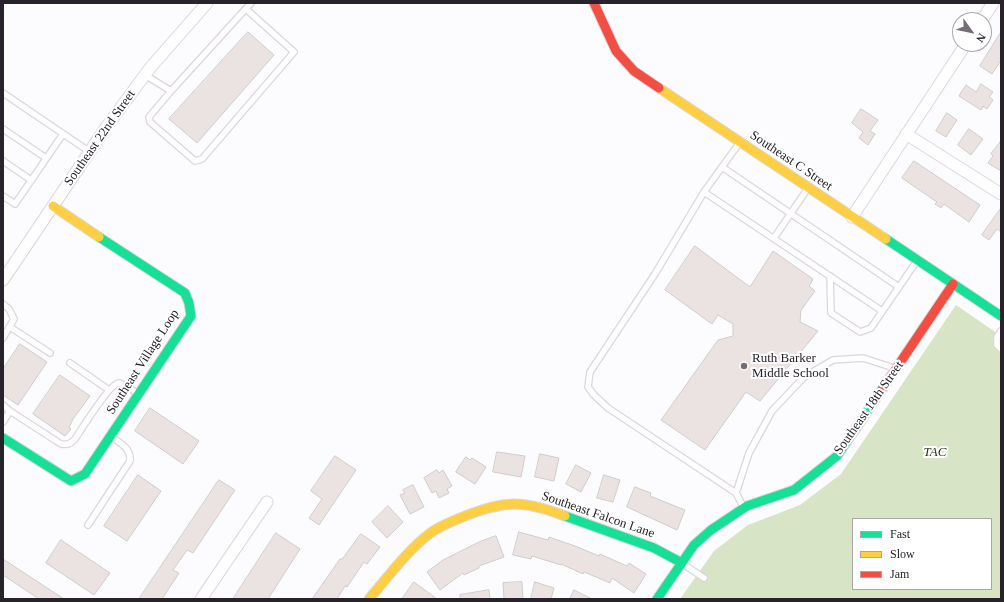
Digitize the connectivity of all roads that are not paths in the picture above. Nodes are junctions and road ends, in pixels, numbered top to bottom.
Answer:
1 (207, 3) edge
2 (251, 3) edge
3 (594, 3) edge
4 (993, 3) edge
5 (246, 9) junction
6 (987, 12) edge
7 (961, 52) edge
8 (145, 75) junction
9 (171, 92) junction
10 (3, 93) edge
11 (3, 129) edge
12 (63, 134) junction
13 (906, 134) junction
14 (740, 142) junction
15 (90, 152) junction
16 (46, 158) junction
17 (3, 161) edge
18 (722, 167) junction
19 (31, 180) junction
20 (808, 188) junction
21 (704, 192) junction
22 (1001, 194) edge
23 (3, 196) edge
24 (53, 206) junction
25 (790, 214) junction
26 (852, 217) junction
27 (774, 238) junction
28 (917, 260) junction
29 (830, 276) junction
30 (3, 280) edge
31 (953, 284) junction
32 (899, 287) junction
33 (3, 304) edge
34 (882, 311) junction
35 (1001, 316) edge
36 (10, 327) junction
37 (1001, 331) edge
38 (3, 338) edge
39 (1001, 349) edge
40 (50, 353) dead end
41 (70, 363) dead end
42 (896, 368) junction
43 (109, 390) junction
44 (138, 395) junction
45 (3, 405) edge
46 (10, 410) junction
47 (3, 422) edge
48 (110, 436) junction
49 (3, 438) edge
50 (736, 493) junction
51 (267, 502) dead end
52 (744, 508) junction
53 (88, 525) dead end
54 (682, 563) junction
55 (704, 578) dead end
56 (201, 599) edge
57 (370, 599) edge
58 (657, 599) edge

1 - 8 street, Southeast 22nd Street
2 - 5 lane
3 - 14 street, Southeast C Street
4 - 6 street
5 - 9 lane
5 - 9 lane
7 - 13 street
8 - 9 lane
8 - 15 street, Southeast 22nd Street
10 - 12 lane
11 - 16 lane
12 - 15 lane
12 - 16 lane
13 - 22 street
13 - 26 street
14 - 18 lane
14 - 20 street, Southeast C Street
15 - 24 street, Southeast 22nd Street
16 - 19 lane
17 - 19 lane
18 - 21 lane
18 - 25 lane
19 - 23 lane
20 - 25 lane
20 - 26 street, Southeast C Street
21 - 27 lane
21 - 50 lane
24 - 30 street, Southeast 22nd Street
24 - 44 street, Southeast Village Loop
25 - 27 lane
25 - 32 lane
26 - 28 street, Southeast C Street
27 - 29 lane
28 - 31 street, Southeast C Street
28 - 32 lane
29 - 34 lane
29 - 34 lane
31 - 35 street, Southeast C Street
31 - 42 street, Southeast 18th Street
32 - 34 lane
33 - 36 lane
36 - 38 lane
36 - 40 lane
37 - 39 lane
41 - 43 lane
42 - 50 lane
42 - 52 street, Southeast 18th Street
43 - 44 lane
43 - 46 lane
44 - 48 street, Southeast Village Loop
45 - 46 lane
46 - 47 lane
48 - 49 street, Southeast Village Loop
48 - 53 lane
50 - 52 lane
51 - 56 street
52 - 54 street, Southeast 18th Street
54 - 55 lane
54 - 57 street, Southeast Falcon Lane
54 - 58 street, Southeast 18th Street

